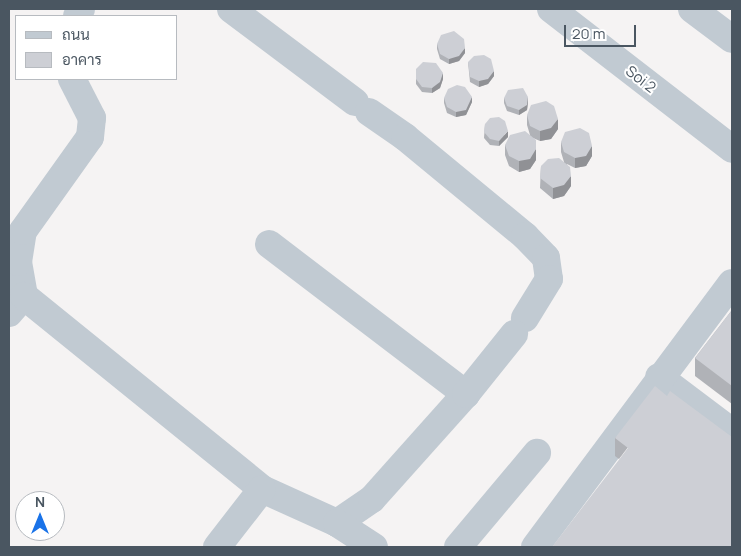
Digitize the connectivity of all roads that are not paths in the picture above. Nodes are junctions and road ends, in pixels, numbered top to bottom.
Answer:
1 (231, 9) edge
2 (692, 9) edge
3 (554, 10) edge
4 (732, 39) edge
5 (73, 80) edge
6 (732, 149) edge
7 (268, 244) dead end
8 (732, 283) edge
9 (16, 305) edge
10 (660, 377) junction
11 (466, 394) junction
12 (732, 432) edge
13 (537, 453) dead end
14 (262, 489) junction
15 (337, 523) junction
16 (217, 547) edge
17 (374, 547) edge
18 (458, 547) edge
19 (535, 547) edge

1 - 11 street
2 - 4 street
3 - 6 street, Soi 2
5 - 9 street
7 - 11 street
8 - 10 street
9 - 14 street
10 - 12 street
10 - 19 street
11 - 15 street
13 - 18 street
14 - 15 street
14 - 16 street
15 - 17 street

